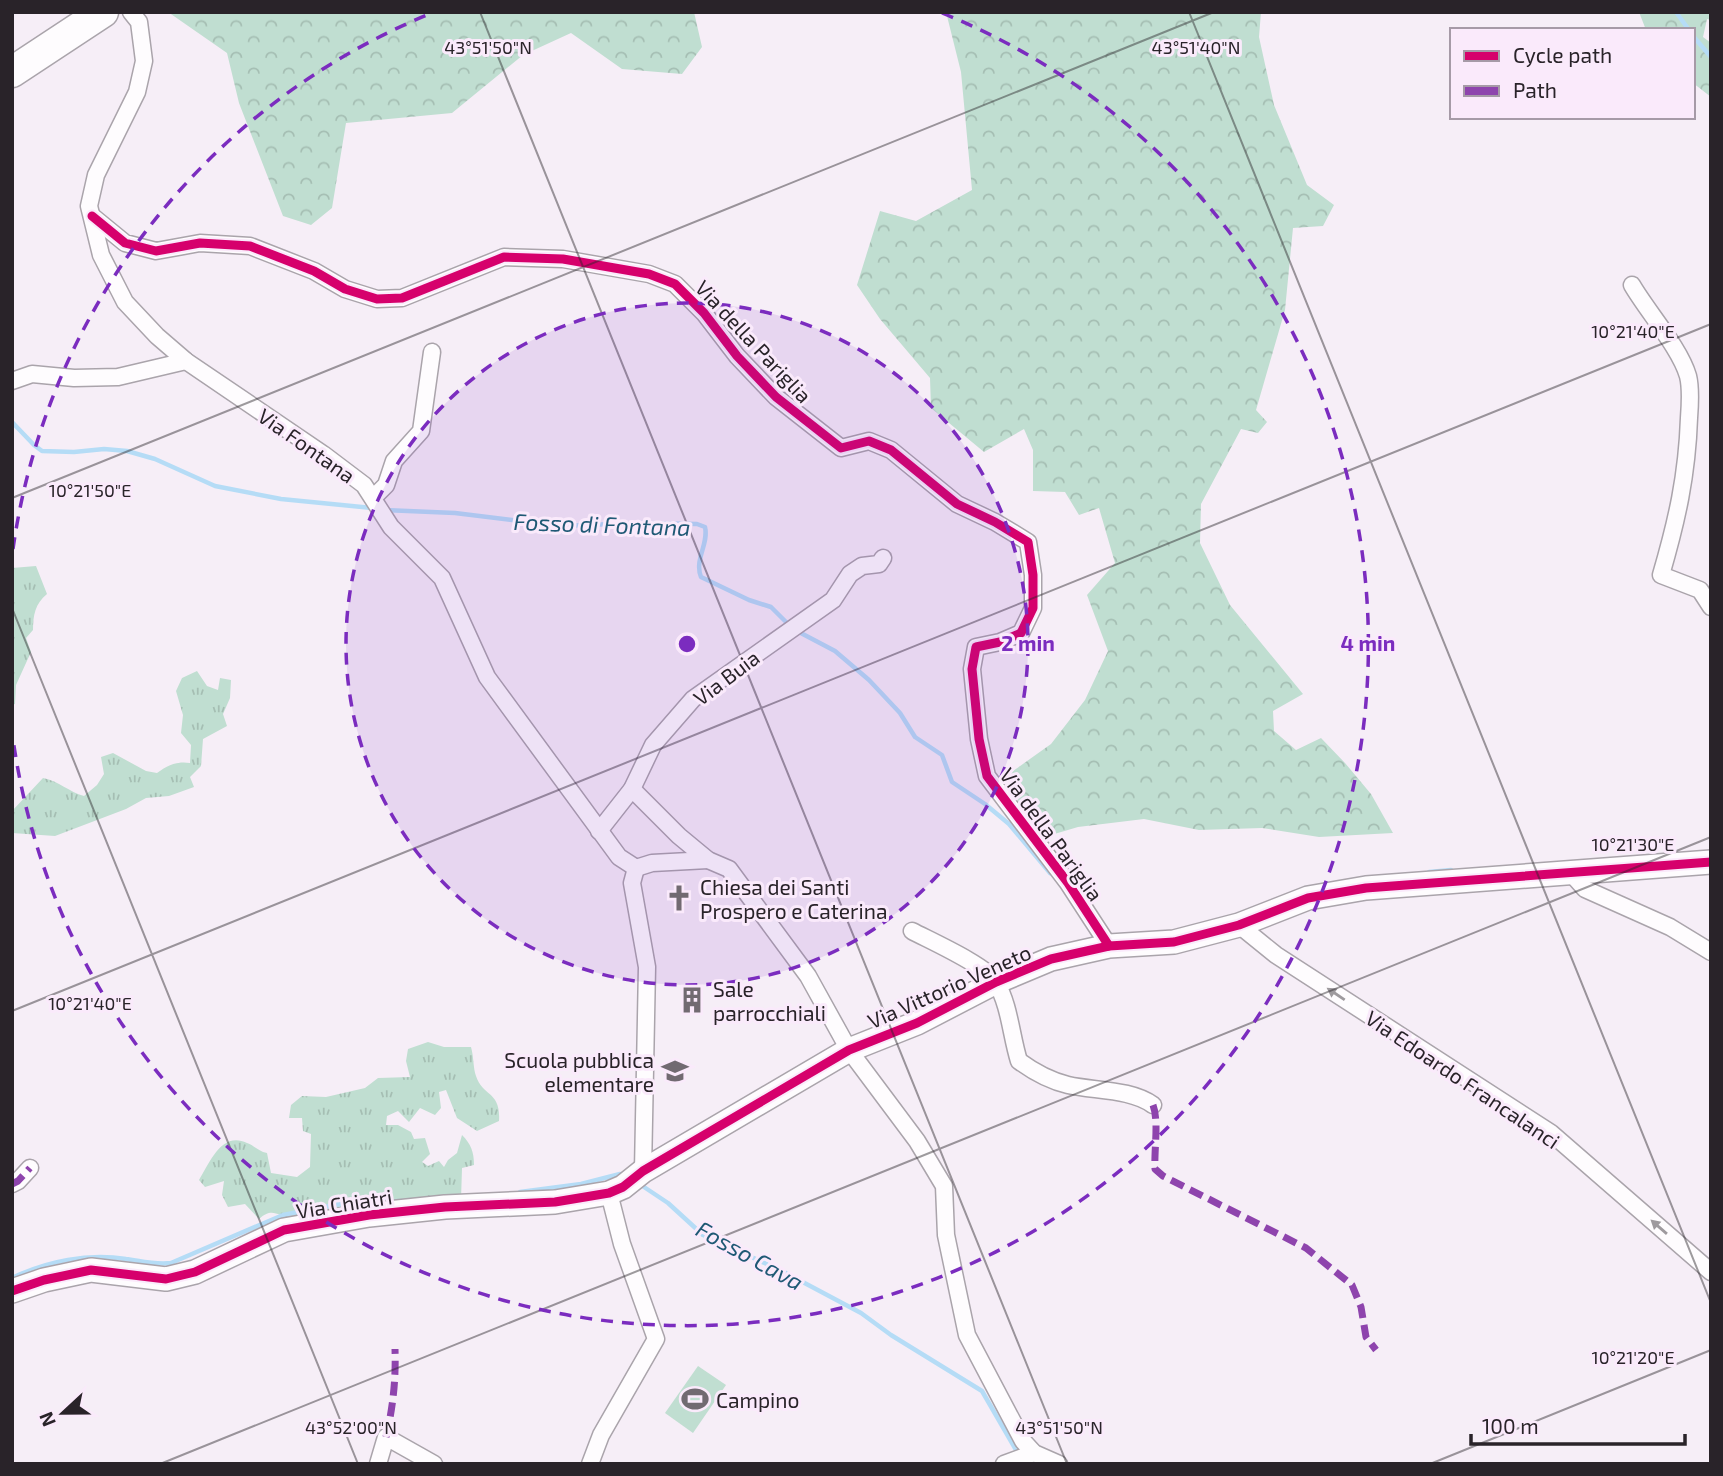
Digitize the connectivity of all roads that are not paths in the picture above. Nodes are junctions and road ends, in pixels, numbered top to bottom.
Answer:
1 (67, 12) edge
2 (103, 12) edge
3 (131, 12) edge
4 (12, 48) edge
5 (12, 72) edge
6 (92, 216) junction
7 (1632, 285) dead end
8 (432, 352) dead end
9 (186, 361) junction
10 (12, 381) edge
11 (377, 505) junction
12 (883, 558) dead end
13 (1711, 607) edge
14 (632, 789) junction
15 (599, 831) junction
16 (709, 860) junction
17 (1711, 862) edge
18 (636, 868) junction
19 (1569, 871) junction
20 (1239, 925) junction
21 (912, 931) dead end
22 (1109, 946) junction
23 (1711, 951) edge
24 (996, 982) junction
25 (849, 1050) junction
26 (1153, 1105) dead end
27 (30, 1168) dead end
28 (629, 1181) junction
29 (12, 1184) edge
30 (1711, 1272) edge
31 (12, 1291) edge
32 (1020, 1458) edge
33 (378, 1464) edge
34 (435, 1464) edge
35 (590, 1464) edge
36 (1059, 1464) edge

1 - 4 highway
2 - 5 highway
3 - 6 street, Via Fontana
6 - 9 street, Via Fontana
6 - 22 street, Via della Pariglia
7 - 13 street
8 - 11 street
9 - 10 street
9 - 11 street, Via Fontana
11 - 15 street, Via Fontana
12 - 14 street, Via Buia
14 - 15 street, Via Buia
14 - 16 street
15 - 18 street, Via Fontana
16 - 18 street
16 - 25 street
17 - 19 street, Via Vittorio Veneto
18 - 28 street
19 - 20 street, Via Vittorio Veneto
19 - 23 street
20 - 22 street, Via Vittorio Veneto
30 -> 20 street, Via Edoardo Francalanci
21 - 24 street
22 - 24 street, Via Vittorio Veneto
24 - 25 street, Via Vittorio Veneto
24 - 26 street
25 - 28 street, Via Vittorio Veneto
25 - 32 street
27 - 29 street
28 - 31 street, Via Chiatri
28 - 35 street
32 - 36 street
33 - 34 street

